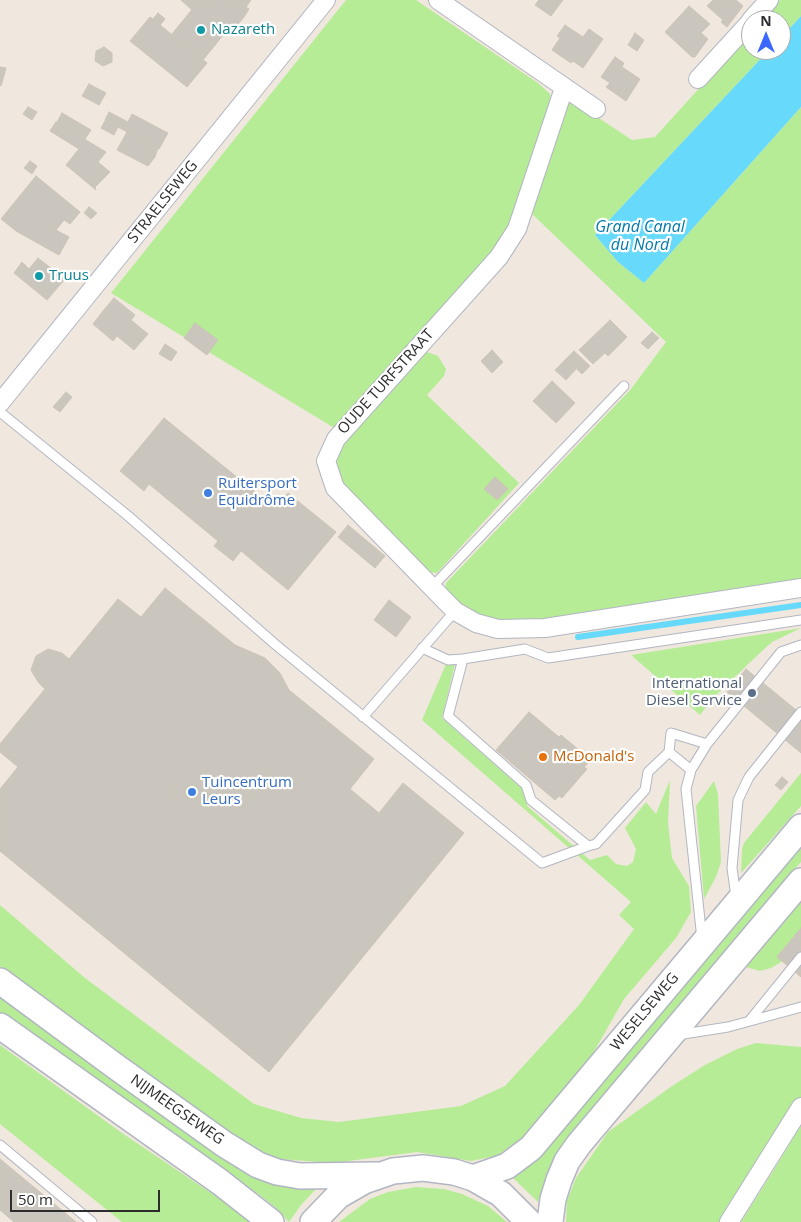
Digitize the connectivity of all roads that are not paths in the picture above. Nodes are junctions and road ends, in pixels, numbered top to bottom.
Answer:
1 (326, 0) edge
2 (438, 0) edge
3 (769, 0) edge
4 (760, 10) edge
5 (741, 31) edge
6 (698, 80) dead end
7 (564, 88) junction
8 (596, 109) dead end
9 (624, 386) dead end
10 (0, 403) edge
11 (0, 412) edge
12 (432, 587) junction
13 (801, 588) edge
14 (456, 611) junction
15 (801, 620) edge
16 (801, 644) edge
17 (422, 648) junction
18 (464, 659) junction
19 (801, 712) edge
20 (363, 717) junction
21 (707, 744) junction
22 (669, 752) junction
23 (691, 770) junction
24 (801, 827) edge
25 (588, 846) junction
26 (801, 880) edge
27 (737, 902) junction
28 (703, 943) junction
29 (801, 957) edge
30 (0, 981) edge
31 (801, 1007) edge
32 (750, 1020) junction
33 (0, 1026) edge
34 (669, 1037) junction
35 (801, 1107) edge
36 (0, 1145) edge
37 (376, 1175) junction
38 (473, 1178) junction
39 (92, 1222) edge
40 (271, 1222) edge
41 (313, 1222) edge
42 (529, 1222) edge
43 (550, 1222) edge
44 (729, 1222) edge

1 - 10 street, STRAELSEWEG
2 - 7 street
3 - 4 street
5 - 6 street
7 - 8 street
7 - 12 street, OUDE TURFSTRAAT
9 - 12 lane
11 - 20 lane
12 - 14 street, OUDE TURFSTRAAT
13 - 14 street, OUDE TURFSTRAAT
14 - 17 lane
15 - 18 lane
16 - 21 lane
17 - 18 lane
17 - 20 lane
18 - 25 lane
19 - 27 lane
20 - 25 lane
21 - 22 lane
21 - 23 lane
22 - 23 lane
22 - 25 lane
23 - 28 lane
24 - 27 main road, WESELSEWEG
26 - 34 main road
27 - 28 main road, WESELSEWEG
28 - 38 main road, WESELSEWEG
29 - 32 lane
30 - 37 main road, NIJMEEGSEWEG
31 - 32 lane
32 - 34 lane
33 - 40 main road
34 - 43 main road
35 - 44 street
36 - 39 lane
37 - 38 main road
37 - 41 main road
38 - 42 main road

